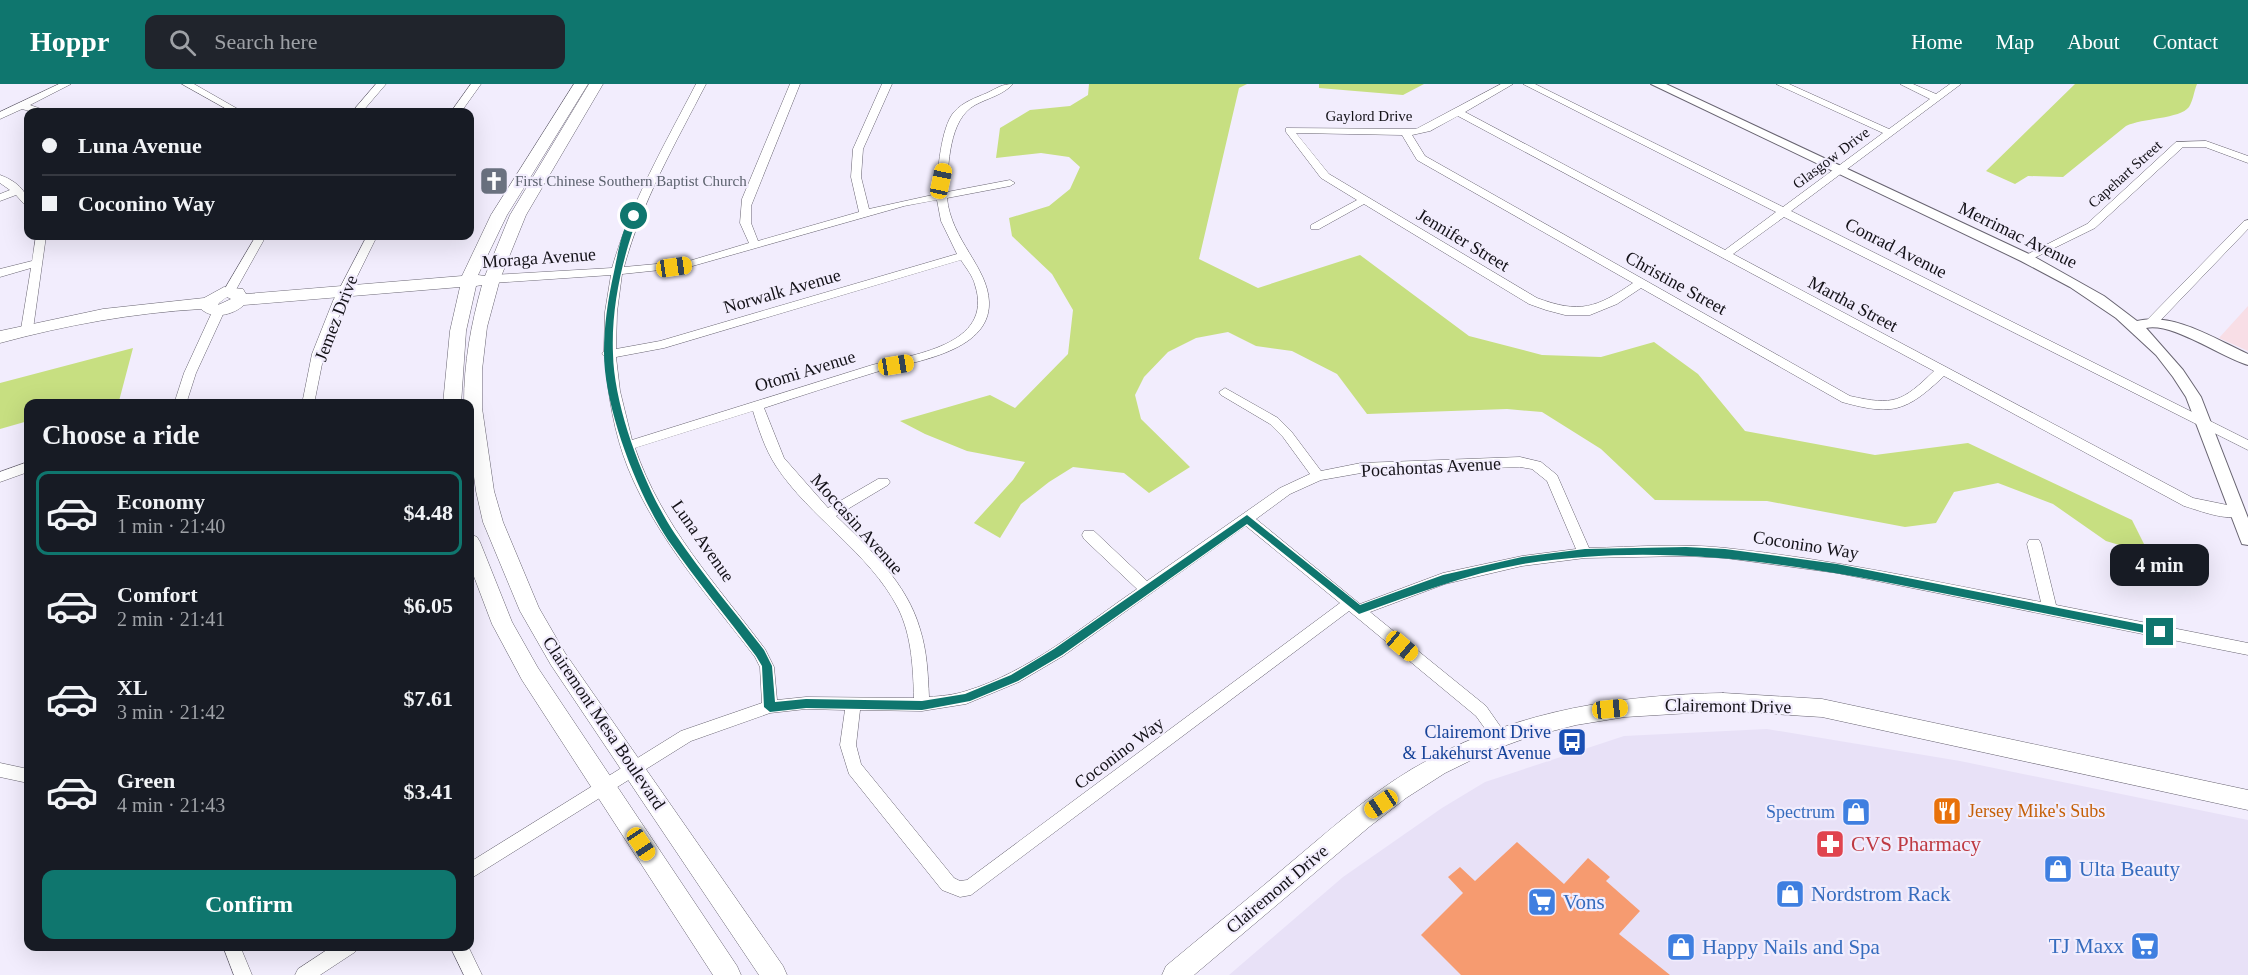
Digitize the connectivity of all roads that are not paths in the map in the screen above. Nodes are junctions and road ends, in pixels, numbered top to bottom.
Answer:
1 (66, 84) edge
2 (187, 84) edge
3 (381, 84) edge
4 (476, 84) edge
5 (581, 84) edge
6 (596, 84) edge
7 (701, 84) edge
8 (795, 84) edge
9 (887, 84) edge
10 (1008, 84) edge
11 (1508, 84) edge
12 (1528, 84) edge
13 (1657, 84) edge
14 (1781, 84) edge
15 (1905, 84) edge
16 (1956, 84) edge
17 (1937, 98) junction
18 (20, 105) junction
19 (29, 108) edge
20 (230, 108) edge
21 (360, 108) edge
22 (459, 108) edge
23 (1458, 112) junction
24 (0, 116) edge
25 (1289, 130) joint
26 (1406, 132) junction
27 (1890, 133) junction
28 (2248, 160) edge
29 (1839, 170) junction
30 (0, 178) edge
31 (1010, 183) dead end
32 (18, 190) junction
33 (941, 196) junction
34 (24, 197) edge
35 (0, 198) edge
36 (1364, 200) junction
37 (1783, 212) junction
38 (866, 214) junction
39 (2248, 223) edge
40 (1315, 227) dead end
41 (40, 240) edge
42 (259, 240) edge
43 (370, 240) edge
44 (756, 246) junction
45 (1725, 255) junction
46 (964, 256) junction
47 (2026, 258) junction
48 (37, 263) junction
49 (617, 272) junction
50 (0, 273) edge
51 (492, 279) junction
52 (469, 282) junction
53 (1640, 283) junction
54 (342, 292) junction
55 (234, 296) junction
56 (214, 306) junction
57 (2152, 322) junction
58 (2136, 326) junction
59 (27, 329) junction
60 (0, 337) edge
61 (608, 354) junction
62 (2248, 360) edge
63 (1942, 371) junction
64 (1225, 392) dead end
65 (182, 399) edge
66 (309, 399) edge
67 (452, 399) edge
68 (473, 399) edge
69 (757, 405) junction
70 (474, 415) edge
71 (2203, 422) junction
72 (2248, 445) edge
73 (627, 446) junction
74 (24, 468) edge
75 (1318, 476) junction
76 (0, 477) edge
77 (883, 482) dead end
78 (2237, 512) junction
79 (826, 515) junction
80 (1247, 519) junction
81 (1089, 535) dead end
82 (2248, 539) edge
83 (2034, 544) dead end
84 (474, 552) edge
85 (1585, 553) junction
86 (1146, 590) junction
87 (1354, 606) junction
88 (2050, 611) junction
89 (2248, 649) edge
90 (922, 705) junction
91 (853, 706) junction
92 (770, 707) junction
93 (1499, 736) junction
94 (633, 769) junction
95 (0, 770) edge
96 (24, 776) edge
97 (603, 787) junction
98 (2248, 800) edge
99 (474, 868) edge
100 (233, 951) edge
101 (341, 951) edge
102 (461, 951) edge
103 (243, 975) edge
104 (304, 975) edge
105 (473, 975) edge
106 (728, 975) edge
107 (774, 975) edge
108 (1175, 975) edge

1 - 18 street
2 - 20 street
3 - 21 street
4 - 22 street
5 - 52 main road
6 - 51 main road, Clairemont Mesa Boulevard
7 - 49 street, Luna Avenue
8 - 44 street
9 - 38 street
10 - 33 street
11 - 23 street, Gaylord Drive
12 - 37 street, Conrad Avenue
13 - 29 street, Merrimac Avenue
14 - 27 street
15 - 17 street
16 - 17 street, Glasgow Drive
17 - 27 street, Glasgow Drive
18 - 19 street
18 - 24 street
23 - 26 street, Gaylord Drive
23 - 45 street, Martha Street
25 - 26 street, Gaylord Drive
25 - 36 street, Jennifer Street
26 - 53 street, Christine Street
27 - 29 street, Glasgow Drive
28 - 47 street, Capehart Street
29 - 37 street, Glasgow Drive
29 - 47 street, Merrimac Avenue
30 - 32 street
31 - 33 street, Moraga Avenue
32 - 34 street
32 - 35 street
33 - 38 street, Moraga Avenue
33 - 46 street
36 - 40 street
36 - 53 street, Jennifer Street
37 - 45 street, Glasgow Drive
37 - 71 street, Conrad Avenue
38 - 44 street, Moraga Avenue
39 - 57 street
41 - 48 street
42 - 55 street
43 - 54 street, Jemez Drive
44 - 49 street, Moraga Avenue
45 - 63 street, Martha Street
46 - 61 street, Norwalk Avenue
46 - 69 street, Otomi Avenue
47 - 58 street, Merrimac Avenue
48 - 50 street
48 - 59 street
49 - 51 street, Moraga Avenue
49 - 61 street, Luna Avenue
51 - 52 main road, Moraga Avenue
51 - 68 main road, Clairemont Mesa Boulevard
52 - 54 main road, Moraga Avenue
52 - 67 main road
53 - 63 street, Christine Street
54 - 55 main road, Moraga Avenue
54 - 66 street, Jemez Drive
55 - 56 main road
56 - 59 main road
56 - 65 street
57 - 58 street
57 - 62 street
58 - 71 street, Merrimac Avenue
59 - 60 main road
61 - 73 street, Luna Avenue
63 - 78 street, Martha Street
64 - 75 street
69 - 73 street, Otomi Avenue
69 - 79 street, Moccasin Avenue
70 - 94 main road, Clairemont Mesa Boulevard
71 - 72 street, Conrad Avenue
71 - 78 street, Merrimac Avenue
73 - 92 street, Luna Avenue
74 - 76 street
75 - 80 street, Pocahontas Avenue
75 - 85 street, Pocahontas Avenue
77 - 79 street
78 - 82 street, Merrimac Avenue
79 - 90 street, Moccasin Avenue
80 - 86 street, Pocahontas Avenue
80 - 87 street
81 - 86 street
83 - 88 street
84 - 97 main road, Clairemont Mesa Boulevard
85 - 87 street, Coconino Way
85 - 88 street, Coconino Way
86 - 90 street, Pocahontas Avenue
87 - 91 street, Coconino Way
87 - 93 street
88 - 89 street, Coconino Way
90 - 91 street, Pocahontas Avenue
91 - 92 street, Pocahontas Avenue
92 - 94 street, Pocahontas Avenue
93 - 98 main road, Clairemont Drive
93 - 108 main road, Clairemont Drive
94 - 97 street, Pocahontas Avenue
94 - 107 main road, Clairemont Mesa Boulevard
95 - 96 street
97 - 99 street, Pocahontas Avenue
97 - 106 main road, Clairemont Mesa Boulevard
100 - 103 street
101 - 104 street
102 - 105 street

